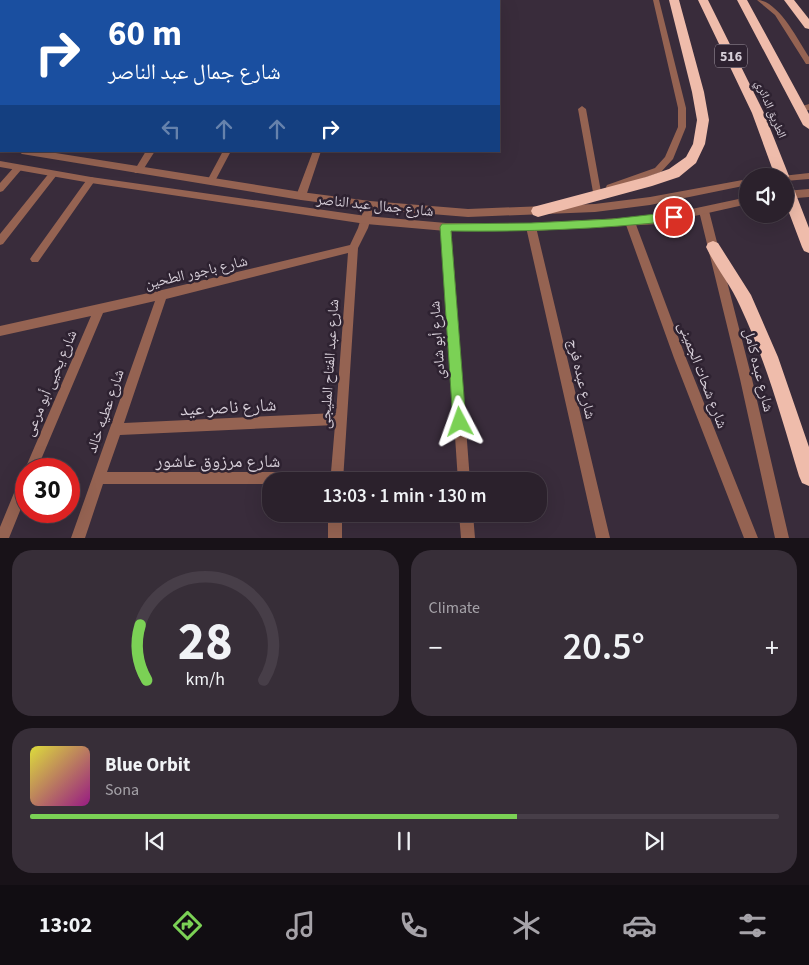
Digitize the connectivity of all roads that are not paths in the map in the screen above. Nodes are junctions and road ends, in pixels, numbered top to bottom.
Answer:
1 (656, 0) edge
2 (674, 0) edge
3 (703, 0) edge
4 (742, 0) edge
5 (760, 0) edge
6 (789, 0) edge
7 (809, 26) edge
8 (809, 62) edge
9 (805, 108) edge
10 (582, 109) dead end
11 (809, 125) edge
12 (28, 152) edge
13 (150, 152) edge
14 (226, 152) edge
15 (317, 152) edge
16 (0, 164) edge
17 (18, 168) junction
18 (779, 168) edge
19 (138, 171) junction
20 (53, 174) junction
21 (809, 176) edge
22 (794, 177) edge
23 (91, 180) junction
24 (211, 181) junction
25 (739, 183) edge
26 (0, 189) edge
27 (597, 192) junction
28 (809, 194) edge
29 (794, 195) edge
30 (301, 196) junction
31 (739, 202) edge
32 (370, 205) junction
33 (794, 208) edge
34 (538, 211) junction
35 (704, 211) junction
36 (510, 212) junction
37 (366, 220) junction
38 (630, 222) junction
39 (446, 227) junction
40 (531, 227) junction
41 (0, 241) edge
42 (713, 247) junction
43 (809, 247) edge
44 (353, 248) junction
45 (35, 259) dead end
46 (162, 295) junction
47 (99, 310) junction
48 (0, 331) edge
49 (342, 419) junction
50 (116, 430) junction
51 (36, 458) edge
52 (338, 472) edge
53 (463, 472) edge
54 (809, 476) edge
55 (99, 478) junction
56 (262, 479) edge
57 (15, 507) edge
58 (335, 522) edge
59 (467, 522) edge
60 (2, 538) edge
61 (78, 538) edge
62 (335, 538) edge
63 (468, 538) edge
64 (603, 538) edge
65 (750, 538) edge
66 (782, 538) edge

1 - 27 street
2 - 34 highway
3 - 18 highway, الطريق الدائري / 516
4 - 9 highway, الطريق الدائري / 516
5 - 8 street
6 - 7 highway
9 - 11 highway, الطريق الدائري / 516
10 - 27 street
12 - 19 street, شارع جمال عبد الناصر
13 - 19 street
14 - 24 street
15 - 30 street
16 - 17 street, شارع جمال عبد الناصر
17 - 20 street, شارع جمال عبد الناصر
17 - 26 street
19 - 24 street, شارع جمال عبد الناصر
20 - 23 street, شارع جمال عبد الناصر
20 - 41 street
21 - 22 street
23 - 37 street, شارع جمال عبد الناصر
23 - 45 street
24 - 30 street, شارع جمال عبد الناصر
25 - 34 street, شارع جمال عبد الناصر
27 - 36 street
28 - 29 street
30 - 32 street, شارع جمال عبد الناصر
31 - 35 street, شارع جمال عبد الناصر
32 - 36 street, شارع جمال عبد الناصر
32 - 37 street
33 - 43 highway
34 - 36 street, شارع جمال عبد الناصر
35 - 38 street, شارع جمال عبد الناصر
35 - 42 street, شارع عبده كامل
37 - 39 street, شارع جمال عبد الناصر
37 - 44 street
38 - 40 street, شارع جمال عبد الناصر
38 - 65 street, شارع شحات الجمينى
39 - 40 street, شارع جمال عبد الناصر
39 - 53 street, شارع أبو شادى
40 - 64 street, شارع عبده فرج
42 - 54 highway
42 - 66 street, شارع عبده كامل
44 - 46 street, شارع باجور الطحين
44 - 49 street, شارع عبد الفتاح المليجى
46 - 47 street, شارع باجور الطحين
46 - 50 street, شارع عطيه خالد
47 - 48 street, شارع باجور الطحين
47 - 51 street, شارع يحيى أبو مرعى
49 - 50 street, شارع ناصر عيد
49 - 52 street, شارع عبد الفتاح المليجى
50 - 55 street, شارع عطيه خالد
55 - 56 street, شارع مرزوق عاشور
55 - 61 street, شارع عطيه خالد
57 - 60 street
58 - 62 street
59 - 63 street

